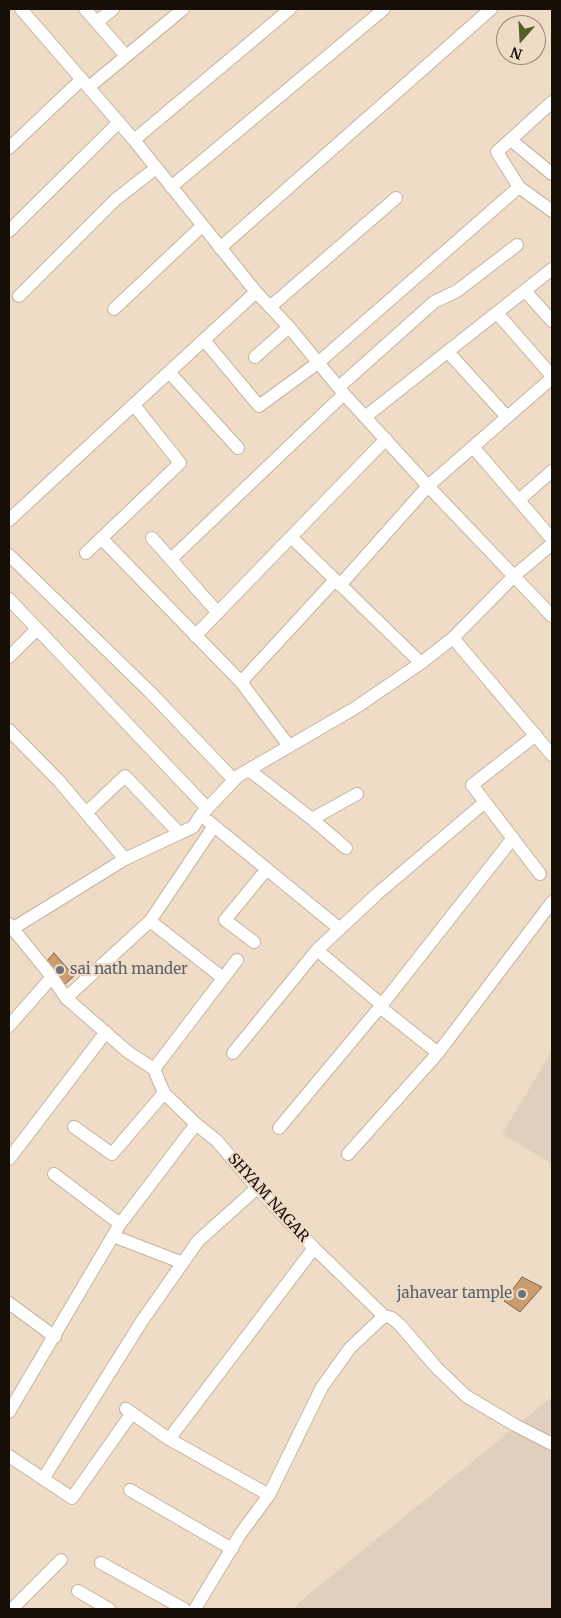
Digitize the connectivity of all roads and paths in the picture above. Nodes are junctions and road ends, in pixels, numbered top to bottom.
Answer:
1 (21, 9) edge
2 (85, 9) edge
3 (113, 9) edge
4 (183, 9) edge
5 (290, 9) edge
6 (384, 9) edge
7 (491, 9) edge
8 (97, 22) junction
9 (126, 56) junction
10 (85, 83) junction
11 (552, 102) edge
12 (119, 122) junction
13 (134, 140) junction
14 (511, 140) junction
15 (9, 148) edge
16 (156, 168) junction
17 (552, 174) edge
18 (171, 187) junction
19 (519, 187) junction
20 (396, 198) dead end
21 (552, 211) edge
22 (202, 226) junction
23 (9, 231) edge
24 (516, 245) dead end
25 (220, 248) junction
26 (552, 270) edge
27 (525, 290) junction
28 (256, 292) junction
29 (19, 296) dead end
30 (270, 306) junction
31 (114, 309) dead end
32 (497, 313) junction
33 (552, 321) edge
34 (289, 327) junction
35 (204, 340) junction
36 (448, 352) junction
37 (255, 357) dead end
38 (319, 362) junction
39 (170, 372) junction
40 (552, 377) edge
41 (341, 390) junction
42 (134, 404) junction
43 (365, 417) junction
44 (507, 417) junction
45 (386, 439) junction
46 (473, 447) junction
47 (238, 448) dead end
48 (552, 471) edge
49 (428, 486) junction
50 (518, 500) junction
51 (9, 520) edge
52 (291, 537) junction
53 (101, 538) junction
54 (152, 538) dead end
55 (552, 539) edge
56 (552, 544) edge
57 (86, 553) dead end
58 (9, 555) edge
59 (171, 559) junction
60 (514, 576) junction
61 (337, 583) junction
62 (9, 599) edge
63 (218, 613) junction
64 (552, 616) edge
65 (37, 629) junction
66 (196, 636) junction
67 (453, 638) junction
68 (9, 657) edge
69 (421, 663) junction
70 (241, 682) junction
71 (9, 730) edge
72 (536, 735) junction
73 (289, 746) junction
74 (552, 755) edge
75 (249, 770) junction
76 (234, 780) junction
77 (356, 794) dead end
78 (485, 802) junction
79 (204, 812) junction
80 (86, 813) junction
81 (312, 818) junction
82 (214, 826) junction
83 (180, 833) junction
84 (513, 838) junction
85 (346, 848) dead end
86 (125, 859) junction
87 (267, 869) junction
88 (540, 874) dead end
89 (552, 902) edge
90 (150, 921) junction
91 (10, 926) edge
92 (340, 929) junction
93 (254, 942) dead end
94 (317, 950) junction
95 (237, 960) dead end
96 (52, 977) junction
97 (223, 978) junction
98 (66, 998) junction
99 (381, 1006) junction
100 (9, 1026) edge
101 (106, 1032) junction
102 (233, 1053) dead end
103 (438, 1053) junction
104 (154, 1069) junction
105 (164, 1093) junction
106 (196, 1124) junction
107 (74, 1127) dead end
108 (279, 1128) dead end
109 (348, 1154) dead end
110 (9, 1159) edge
111 (54, 1174) dead end
112 (257, 1188) junction
113 (120, 1224) junction
114 (113, 1236) junction
115 (314, 1248) junction
116 (183, 1263) junction
117 (9, 1302) edge
118 (384, 1316) junction
119 (54, 1337) junction
120 (13, 1396) edge
121 (9, 1412) edge
122 (169, 1439) junction
123 (552, 1444) edge
124 (9, 1456) edge
125 (43, 1479) junction
126 (130, 1490) dead end
127 (270, 1495) junction
128 (232, 1549) junction
129 (61, 1560) dead end
130 (101, 1563) dead end
131 (78, 1591) dead end
132 (12, 1609) edge
133 (109, 1609) edge
134 (184, 1609) edge
135 (195, 1609) edge

1 - 10 street
2 - 8 street
3 - 8 street
4 - 9 street
5 - 13 street
6 - 18 street
7 - 25 street
8 - 9 street
9 - 10 street
10 - 12 street
10 - 15 street
11 - 14 street
12 - 13 street
12 - 23 street
13 - 16 street
14 - 17 street
14 - 19 street
16 - 18 street
16 - 29 street
18 - 22 street
19 - 21 street
19 - 38 street
20 - 30 street
22 - 25 street
22 - 31 street
24 - 41 street
25 - 28 street
26 - 27 street
27 - 32 street
27 - 33 street
28 - 30 street
28 - 35 street
30 - 34 street
32 - 36 street
32 - 40 street
34 - 37 street
34 - 38 street
35 - 38 street
35 - 39 street
36 - 43 street
36 - 44 street
38 - 41 street
39 - 42 street
39 - 47 street
40 - 44 street
41 - 43 street
41 - 59 street
42 - 51 street
42 - 53 street
43 - 45 street
44 - 46 street
45 - 49 street
45 - 52 street
46 - 49 street
46 - 50 street
48 - 50 street
49 - 60 street
49 - 61 street
50 - 55 street
52 - 61 street
52 - 63 street
53 - 57 street
53 - 66 street
54 - 59 street
56 - 60 street
58 - 76 street
59 - 63 street
60 - 64 street
60 - 67 street
61 - 69 street
61 - 70 street
62 - 65 street
63 - 66 street
65 - 68 street
65 - 79 street
66 - 70 street
67 - 69 street
67 - 72 street
69 - 73 street
70 - 73 street
71 - 80 street
72 - 74 street
72 - 78 street
73 - 75 street
75 - 76 street
75 - 81 street
76 - 79 street
77 - 81 street
78 - 84 street
78 - 92 street
79 - 82 street
79 - 83 street
80 - 83 street
80 - 86 street
81 - 85 street
82 - 87 street
82 - 90 street
83 - 86 street
84 - 88 street
84 - 99 street
86 - 91 street
87 - 92 street
87 - 93 street
89 - 103 street
90 - 97 street
90 - 98 street
91 - 96 street
92 - 94 street
94 - 99 street
94 - 102 street
95 - 97 street
96 - 98 street
96 - 100 street
97 - 104 street
98 - 101 street
99 - 103 street
99 - 108 street
101 - 104 street
101 - 110 street
103 - 109 street
104 - 105 street, SHYAM NAGAR
105 - 106 street, SHYAM NAGAR
105 - 107 street
106 - 112 street, SHYAM NAGAR
106 - 113 street
111 - 113 street
112 - 115 street, SHYAM NAGAR
112 - 116 street
113 - 114 street
114 - 116 street
114 - 119 street
115 - 118 street, SHYAM NAGAR
115 - 122 street
116 - 125 street
117 - 119 street
118 - 123 street, SHYAM NAGAR
118 - 127 street
119 - 120 street
120 - 121 street
122 - 125 street
122 - 127 street
124 - 125 street
126 - 128 street
127 - 128 street
128 - 135 street
129 - 132 street
130 - 134 street
131 - 133 street

